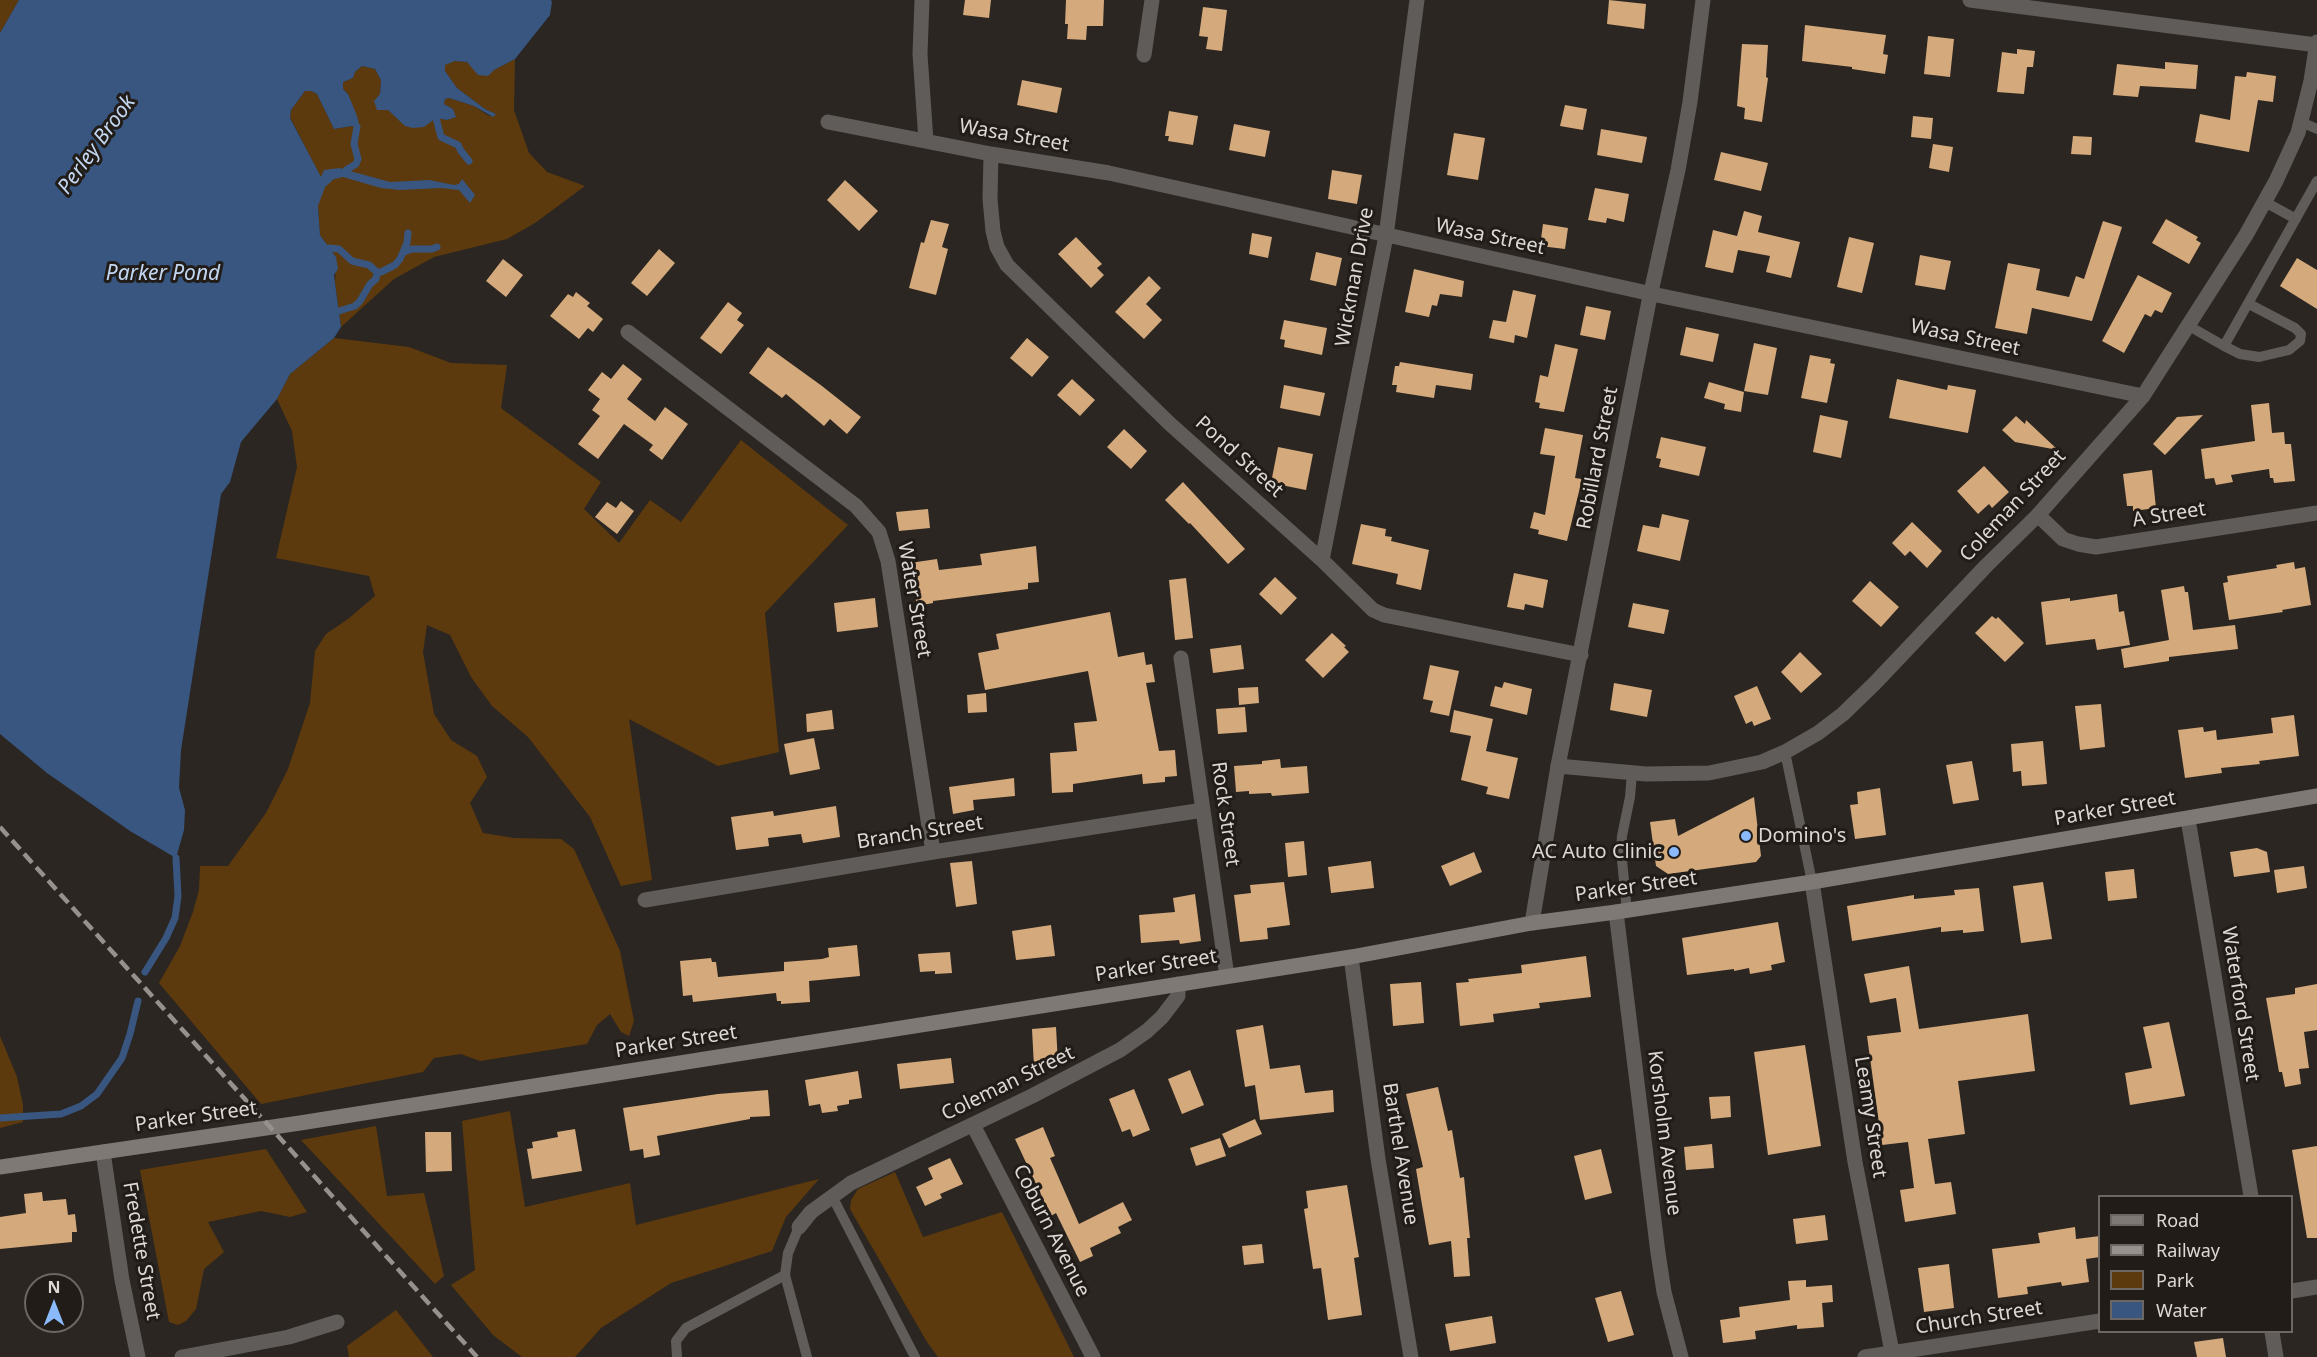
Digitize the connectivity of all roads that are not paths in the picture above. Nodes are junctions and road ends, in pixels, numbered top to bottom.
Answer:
1 (922, 0) edge
2 (1152, 0) edge
3 (1417, 0) edge
4 (1703, 0) edge
5 (1970, 0) edge
6 (2317, 44) edge
7 (1144, 55) dead end
8 (828, 122) dead end
9 (2301, 122) junction
10 (2317, 129) edge
11 (927, 141) junction
12 (991, 154) junction
13 (2317, 181) edge
14 (2265, 202) junction
15 (2296, 219) junction
16 (1386, 236) junction
17 (1652, 294) junction
18 (2249, 303) junction
19 (2189, 326) junction
20 (628, 332) dead end
21 (2224, 346) junction
22 (2143, 396) junction
23 (2317, 513) edge
24 (2038, 515) junction
25 (1322, 560) junction
26 (1581, 655) junction
27 (1181, 658) dead end
28 (1785, 752) junction
29 (1558, 766) junction
30 (1632, 773) junction
31 (2317, 796) edge
32 (1203, 810) junction
33 (2188, 819) junction
34 (933, 852) junction
35 (1812, 882) junction
36 (645, 900) dead end
37 (1621, 912) junction
38 (1532, 923) junction
39 (1351, 957) junction
40 (1227, 976) junction
41 (1178, 984) junction
42 (973, 1125) junction
43 (103, 1152) junction
44 (0, 1167) edge
45 (2251, 1195) edge
46 (832, 1196) junction
47 (799, 1227) joint
48 (785, 1275) junction
49 (2317, 1287) edge
50 (2293, 1291) edge
51 (2098, 1321) edge
52 (337, 1322) dead end
53 (2272, 1333) edge
54 (1893, 1355) edge
55 (138, 1357) edge
56 (182, 1357) edge
57 (677, 1357) edge
58 (807, 1357) edge
59 (915, 1357) edge
60 (1093, 1357) edge
61 (1411, 1357) edge
62 (1682, 1357) edge
63 (1865, 1357) edge
64 (2276, 1357) edge

1 - 11 street
2 - 7 street
3 - 16 street, Wickman Drive
4 - 17 street, Robillard Street
5 - 6 street
6 - 9 street, Coleman Street
8 - 11 street, Wasa Street
9 - 10 lane
9 - 14 street, Coleman Street
11 - 12 street, Wasa Street
12 - 16 street, Wasa Street
12 - 25 street, Pond Street
13 - 15 lane
14 - 15 lane
14 - 19 street, Coleman Street
15 - 18 lane
16 - 17 street, Wasa Street
16 - 25 street, Wickman Drive
17 - 22 street, Wasa Street
17 - 26 street, Robillard Street
18 - 21 lane
18 - 21 lane
19 - 21 lane
19 - 22 street, Coleman Street
20 - 34 street, Water Street
22 - 24 street, Coleman Street
23 - 24 street, A Street
24 - 28 street, Coleman Street
25 - 26 street, Pond Street
26 - 29 street, Robillard Street
27 - 32 street, Rock Street
28 - 30 street, Coleman Street
28 - 35 lane
29 - 30 street, Coleman Street
29 - 38 street, Robillard Street
30 - 37 lane
31 - 33 main road, Parker Street
32 - 34 street, Branch Street
32 - 40 street, Rock Street
33 - 35 main road, Parker Street
33 - 45 street, Waterford Street
34 - 36 street, Branch Street
35 - 37 main road, Parker Street
35 - 54 street, Leamy Street
37 - 38 main road, Parker Street
37 - 62 street, Korsholm Avenue
38 - 39 main road, Parker Street
39 - 40 main road, Parker Street
39 - 61 street, Barthel Avenue
40 - 41 main road, Parker Street
41 - 42 street, Coleman Street
41 - 43 main road, Parker Street
42 - 46 street, Coleman Street
42 - 60 street, Coburn Avenue
43 - 44 main road, Parker Street
43 - 55 street, Fredette Street
46 - 47 street, Coleman Street
46 - 59 lane
47 - 48 lane, Coleman Street
48 - 57 lane
48 - 58 lane, Coleman Street
49 - 50 street
51 - 54 street, Church Street
52 - 56 street
53 - 64 street
54 - 63 street, Church Street

